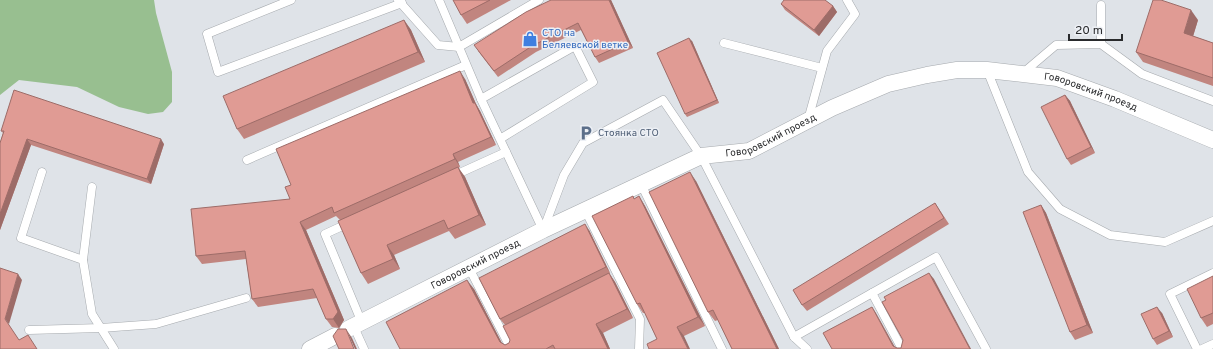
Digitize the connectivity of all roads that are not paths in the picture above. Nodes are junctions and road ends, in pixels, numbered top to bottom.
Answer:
1 (291, 0) edge
2 (439, 0) edge
3 (539, 0) edge
4 (847, 0) edge
5 (400, 1) edge
6 (1101, 5) dead end
7 (724, 43) dead end
8 (1101, 44) junction
9 (459, 47) junction
10 (466, 65) junction
11 (822, 68) junction
12 (987, 70) junction
13 (1022, 74) junction
14 (481, 99) junction
15 (1213, 101) edge
16 (808, 121) junction
17 (500, 139) junction
18 (1213, 140) edge
19 (506, 152) junction
20 (701, 156) junction
21 (247, 160) dead end
22 (42, 172) dead end
23 (448, 178) edge
24 (641, 184) junction
25 (92, 187) dead end
26 (586, 210) junction
27 (354, 221) edge
28 (1213, 221) edge
29 (543, 230) junction
30 (83, 260) junction
31 (469, 268) junction
32 (1213, 273) edge
33 (872, 293) junction
34 (246, 298) dead end
35 (101, 328) junction
36 (350, 329) junction
37 (29, 330) dead end
38 (794, 337) junction
39 (1213, 344) edge
40 (114, 349) edge
41 (310, 349) edge
42 (364, 349) edge
43 (511, 349) edge
44 (639, 349) edge
45 (722, 349) edge
46 (807, 349) edge
47 (902, 349) edge
48 (986, 349) edge
49 (1197, 349) edge
50 (1202, 349) edge

1 - 5 lane
2 - 9 lane
3 - 9 lane
4 - 11 lane
5 - 9 lane
6 - 8 lane
7 - 11 lane
8 - 13 lane
8 - 15 lane
9 - 10 lane
10 - 14 lane
10 - 21 lane
11 - 16 lane
12 - 13 street, Говоровский проезд
12 - 16 street, Говоровский проезд
12 - 28 lane
13 - 18 street, Говоровский проезд
14 - 17 lane
14 - 17 lane
16 - 20 street, Говоровский проезд
17 - 19 lane
19 - 23 lane
19 - 29 lane
20 - 24 street, Говоровский проезд
20 - 29 lane
20 - 38 lane
22 - 30 lane
24 - 26 street, Говоровский проезд
24 - 45 lane
25 - 30 lane
26 - 29 street, Говоровский проезд
26 - 44 lane
27 - 36 lane
29 - 31 street, Говоровский проезд
30 - 35 lane
31 - 36 street, Говоровский проезд
31 - 43 lane
32 - 49 lane
33 - 38 lane
33 - 47 lane
33 - 48 lane
34 - 35 lane
35 - 37 lane
35 - 40 lane
36 - 41 street, Говоровский проезд
36 - 42 lane
38 - 46 lane
39 - 50 lane

